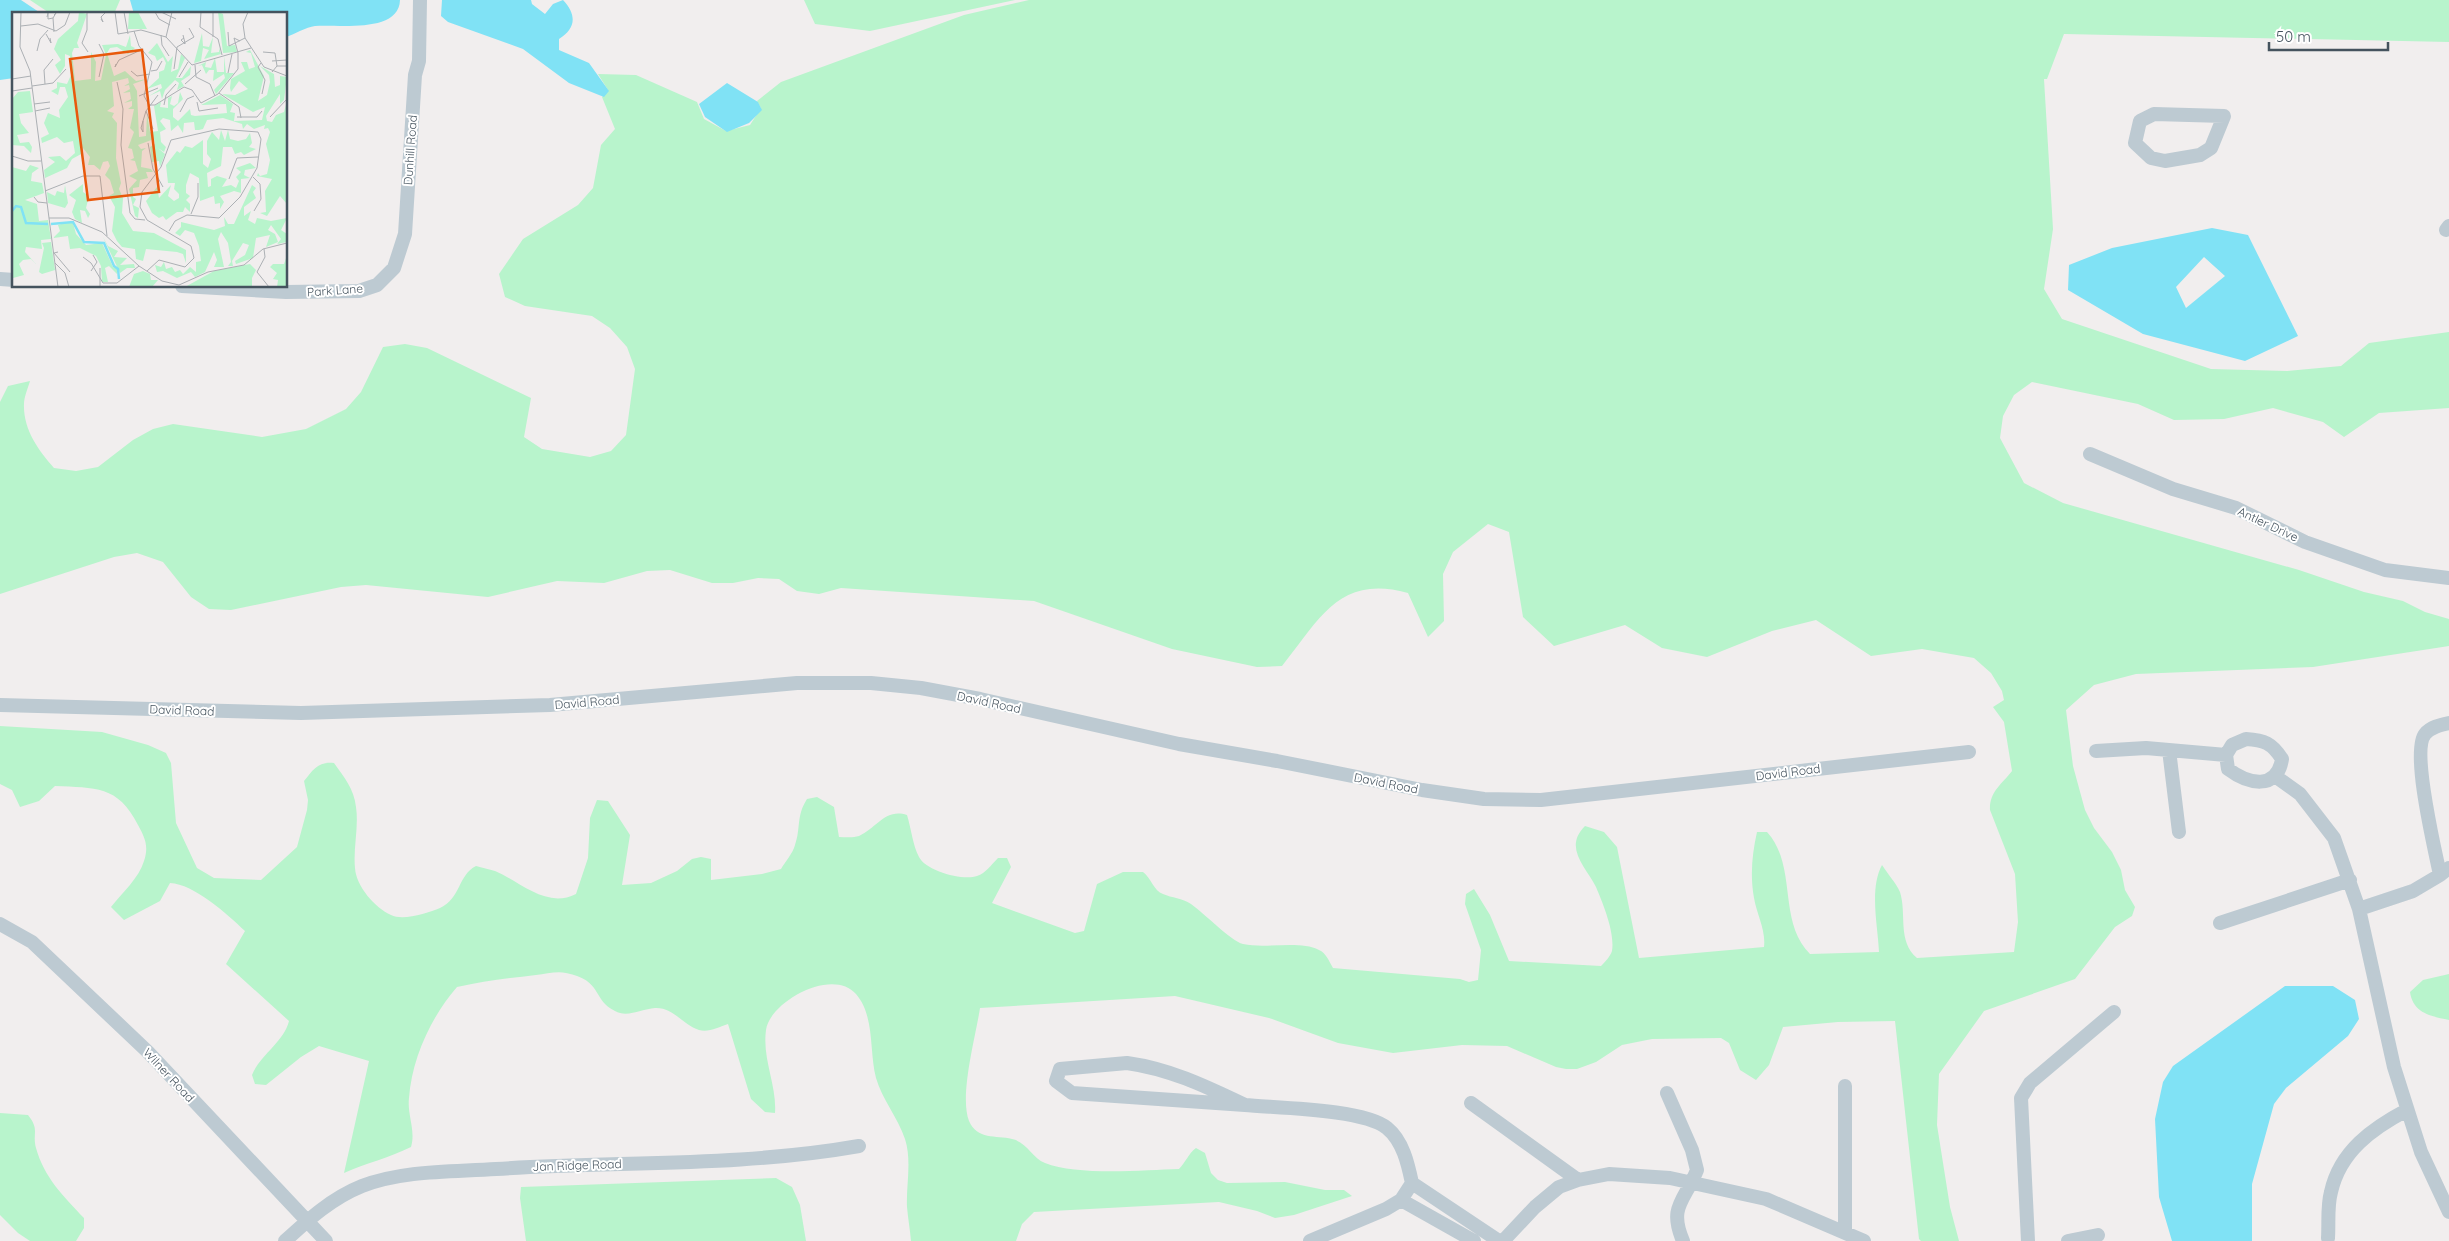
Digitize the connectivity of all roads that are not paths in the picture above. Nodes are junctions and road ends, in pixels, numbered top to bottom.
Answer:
1 (420, 0) edge
2 (2211, 148) joint
3 (217, 288) edge
4 (369, 288) joint
5 (2090, 454) dead end
6 (2449, 578) edge
7 (0, 706) edge
8 (2449, 724) edge
9 (2169, 750) junction
10 (2096, 751) dead end
11 (1969, 752) dead end
12 (2226, 755) junction
13 (2274, 776) junction
14 (2180, 832) dead end
15 (2444, 871) edge
16 (2350, 880) junction
17 (2359, 909) junction
18 (2220, 923) dead end
19 (0, 924) edge
20 (2114, 1012) dead end
21 (1845, 1086) dead end
22 (1667, 1092) dead end
23 (1471, 1103) dead end
24 (1244, 1104) junction
25 (2407, 1110) junction
26 (859, 1146) dead end
27 (1578, 1180) junction
28 (1692, 1182) junction
29 (1412, 1183) junction
30 (1401, 1200) junction
31 (2449, 1212) edge
32 (307, 1221) junction
33 (1845, 1232) junction
34 (2098, 1235) dead end
35 (2328, 1238) dead end
36 (285, 1241) edge
37 (326, 1241) edge
38 (1310, 1241) edge
39 (1474, 1241) edge
40 (1500, 1241) edge
41 (1503, 1241) edge
42 (1683, 1241) edge
43 (1864, 1241) edge
44 (2028, 1241) edge
45 (2068, 1241) edge

1 - 4 street, Dunhill Road
2 - 2 street
3 - 4 street, Park Lane
5 - 6 street, Antler Drive
7 - 11 street, David Road
8 - 15 street
9 - 10 street
9 - 12 street
9 - 14 street
12 - 13 street
12 - 13 street
13 - 16 street
15 - 17 street
16 - 17 street
16 - 18 street
17 - 25 street
19 - 32 street, Wilner Road
20 - 44 street
21 - 33 street
22 - 28 street
23 - 27 street
24 - 24 street
24 - 29 street
25 - 31 street
25 - 35 street
26 - 32 street, Jan Ridge Road
27 - 28 street
27 - 41 street
28 - 33 street
28 - 42 street
29 - 30 street
29 - 40 street
30 - 38 street
30 - 39 street
32 - 36 street, Jan Ridge Road
32 - 37 street, Wilner Road
33 - 43 street
34 - 45 street

